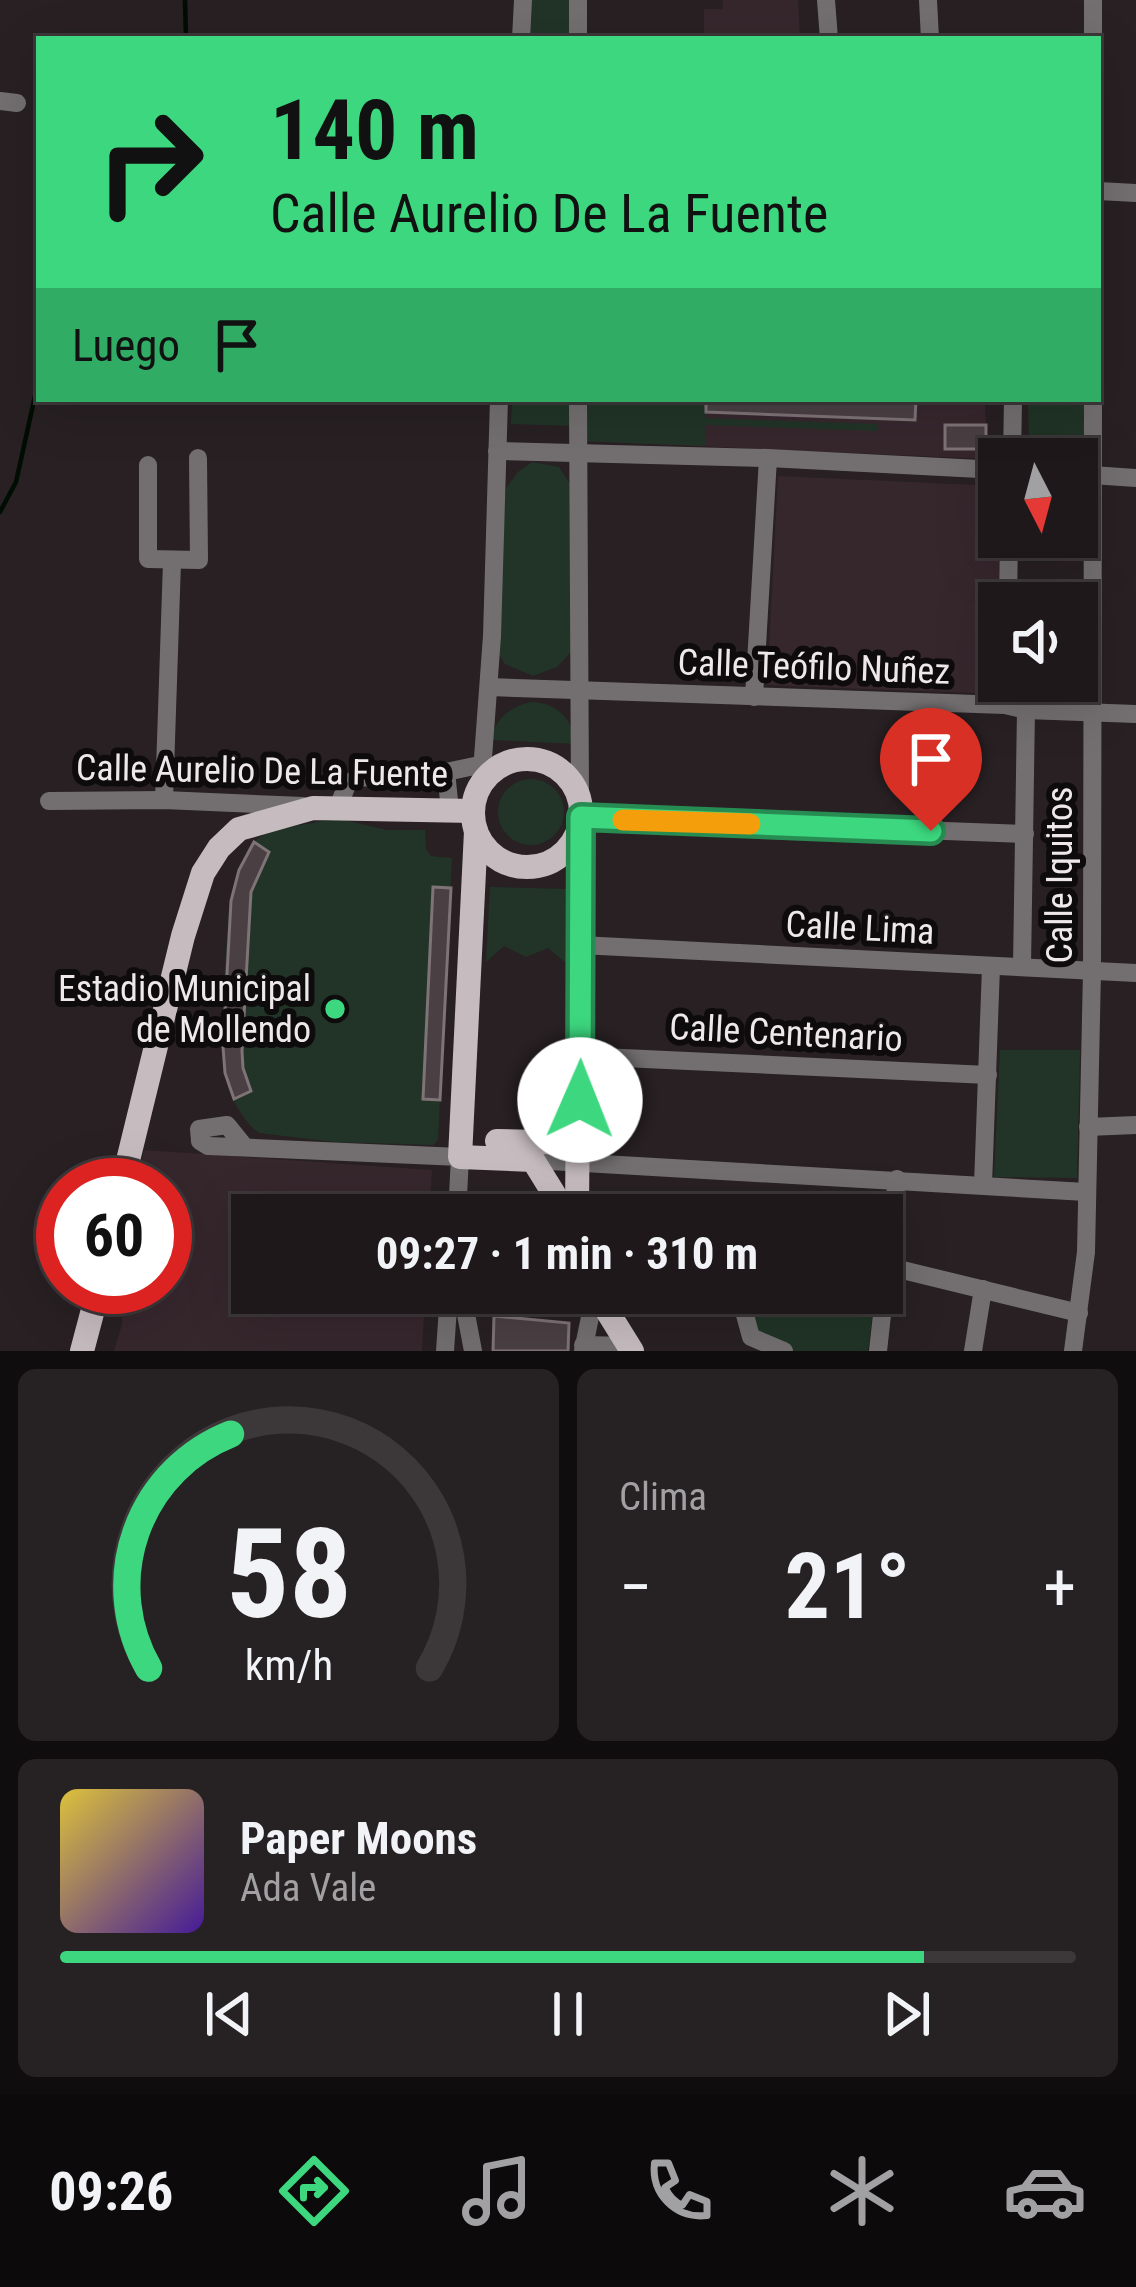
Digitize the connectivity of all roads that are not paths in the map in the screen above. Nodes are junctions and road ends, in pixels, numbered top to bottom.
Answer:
1 (523, 0) edge
2 (578, 0) edge
3 (826, 0) edge
4 (928, 0) edge
5 (1093, 0) edge
6 (521, 36) edge
7 (578, 36) edge
8 (829, 36) edge
9 (929, 36) edge
10 (1093, 36) edge
11 (1101, 191) edge
12 (1136, 193) edge
13 (499, 402) edge
14 (578, 402) edge
15 (1013, 402) edge
16 (1093, 402) edge
17 (1012, 438) edge
18 (1089, 438) edge
19 (497, 451) junction
20 (577, 452) junction
21 (198, 458) dead end
22 (768, 458) junction
23 (148, 465) dead end
24 (978, 469) edge
25 (1098, 476) edge
26 (1136, 478) edge
27 (1088, 558) edge
28 (172, 562) junction
29 (489, 687) junction
30 (580, 692) junction
31 (754, 697) junction
32 (1005, 702) edge
33 (1005, 705) junction
34 (1026, 710) junction
35 (1093, 713) junction
36 (1136, 714) edge
37 (446, 772) junction
38 (482, 775) junction
39 (164, 800) junction
40 (49, 801) dead end
41 (326, 807) junction
42 (581, 815) junction
43 (466, 817) junction
44 (1024, 835) junction
45 (580, 945) junction
46 (1022, 966) junction
47 (991, 967) junction
48 (1092, 971) junction
49 (1136, 974) edge
50 (580, 1056) junction
51 (988, 1075) junction
52 (1136, 1125) edge
53 (1088, 1127) junction
54 (244, 1146) dead end
55 (460, 1149) junction
56 (579, 1153) junction
57 (129, 1158) edge
58 (533, 1160) junction
59 (897, 1178) junction
60 (983, 1186) junction
61 (1086, 1192) junction
62 (459, 1194) edge
63 (554, 1194) edge
64 (578, 1194) edge
65 (895, 1194) edge
66 (903, 1269) edge
67 (983, 1288) junction
68 (1079, 1313) junction
69 (92, 1314) edge
70 (448, 1314) edge
71 (466, 1314) edge
72 (591, 1314) edge
73 (609, 1314) edge
74 (745, 1314) edge
75 (881, 1314) edge
76 (583, 1348) edge
77 (630, 1348) edge
78 (82, 1351) edge
79 (445, 1351) edge
80 (472, 1351) edge
81 (784, 1351) edge
82 (878, 1351) edge
83 (973, 1351) edge
84 (1073, 1351) edge

1 - 6 street
2 - 7 street
3 - 8 street
4 - 9 street
5 - 10 street
11 - 12 street
13 - 19 street
14 - 20 street
15 - 17 street
16 - 18 street, Calle Iquitos
19 - 20 street
19 - 29 street
20 - 22 street
20 - 30 street
21 - 28 street
22 - 24 street
22 - 31 street
23 - 28 street
25 - 26 street
27 - 35 street, Calle Iquitos
28 - 39 street
29 - 30 street, Calle Teófilo Nuñez
29 - 38 street
30 - 31 street, Calle Teófilo Nuñez
30 - 42 street
31 - 33 street, Calle Teófilo Nuñez
32 - 33 street
33 - 34 street, Calle Teófilo Nuñez
34 - 35 street, Calle Teófilo Nuñez
34 - 44 street
35 - 36 street, Calle Teófilo Nuñez
35 - 48 street, Calle Iquitos
37 - 38 street
37 - 41 street
37 - 43 street
38 - 42 main road
38 - 43 main road
39 - 40 street, Calle Aurelio De La Fuente
39 - 41 street, Calle Aurelio De La Fuente
41 - 43 main road, Calle Aurelio De La Fuente
41 - 57 main road
42 - 43 main road
42 - 44 street
42 - 45 main road
43 - 55 main road
44 - 46 street
45 - 47 street, Calle Lima
45 - 50 main road
46 - 47 street, Calle Lima
46 - 48 street, Calle Lima
47 - 51 street
48 - 49 street, Calle Lima
48 - 53 street, Calle Iquitos
50 - 51 street, Calle Centenario
50 - 56 main road
51 - 60 street
52 - 53 street
53 - 61 street, Calle Iquitos
54 - 55 street
55 - 56 main road
55 - 58 main road
55 - 62 street
56 - 58 street
56 - 59 street
56 - 64 main road
58 - 63 main road
59 - 60 street
59 - 65 street
60 - 61 street
61 - 68 street, Calle Iquitos
66 - 67 street
67 - 68 street
67 - 83 street
68 - 84 street, Calle Iquitos
69 - 78 main road
70 - 79 street
71 - 80 street
72 - 76 street
73 - 77 main road
74 - 81 street
75 - 82 street
76 - 77 street

